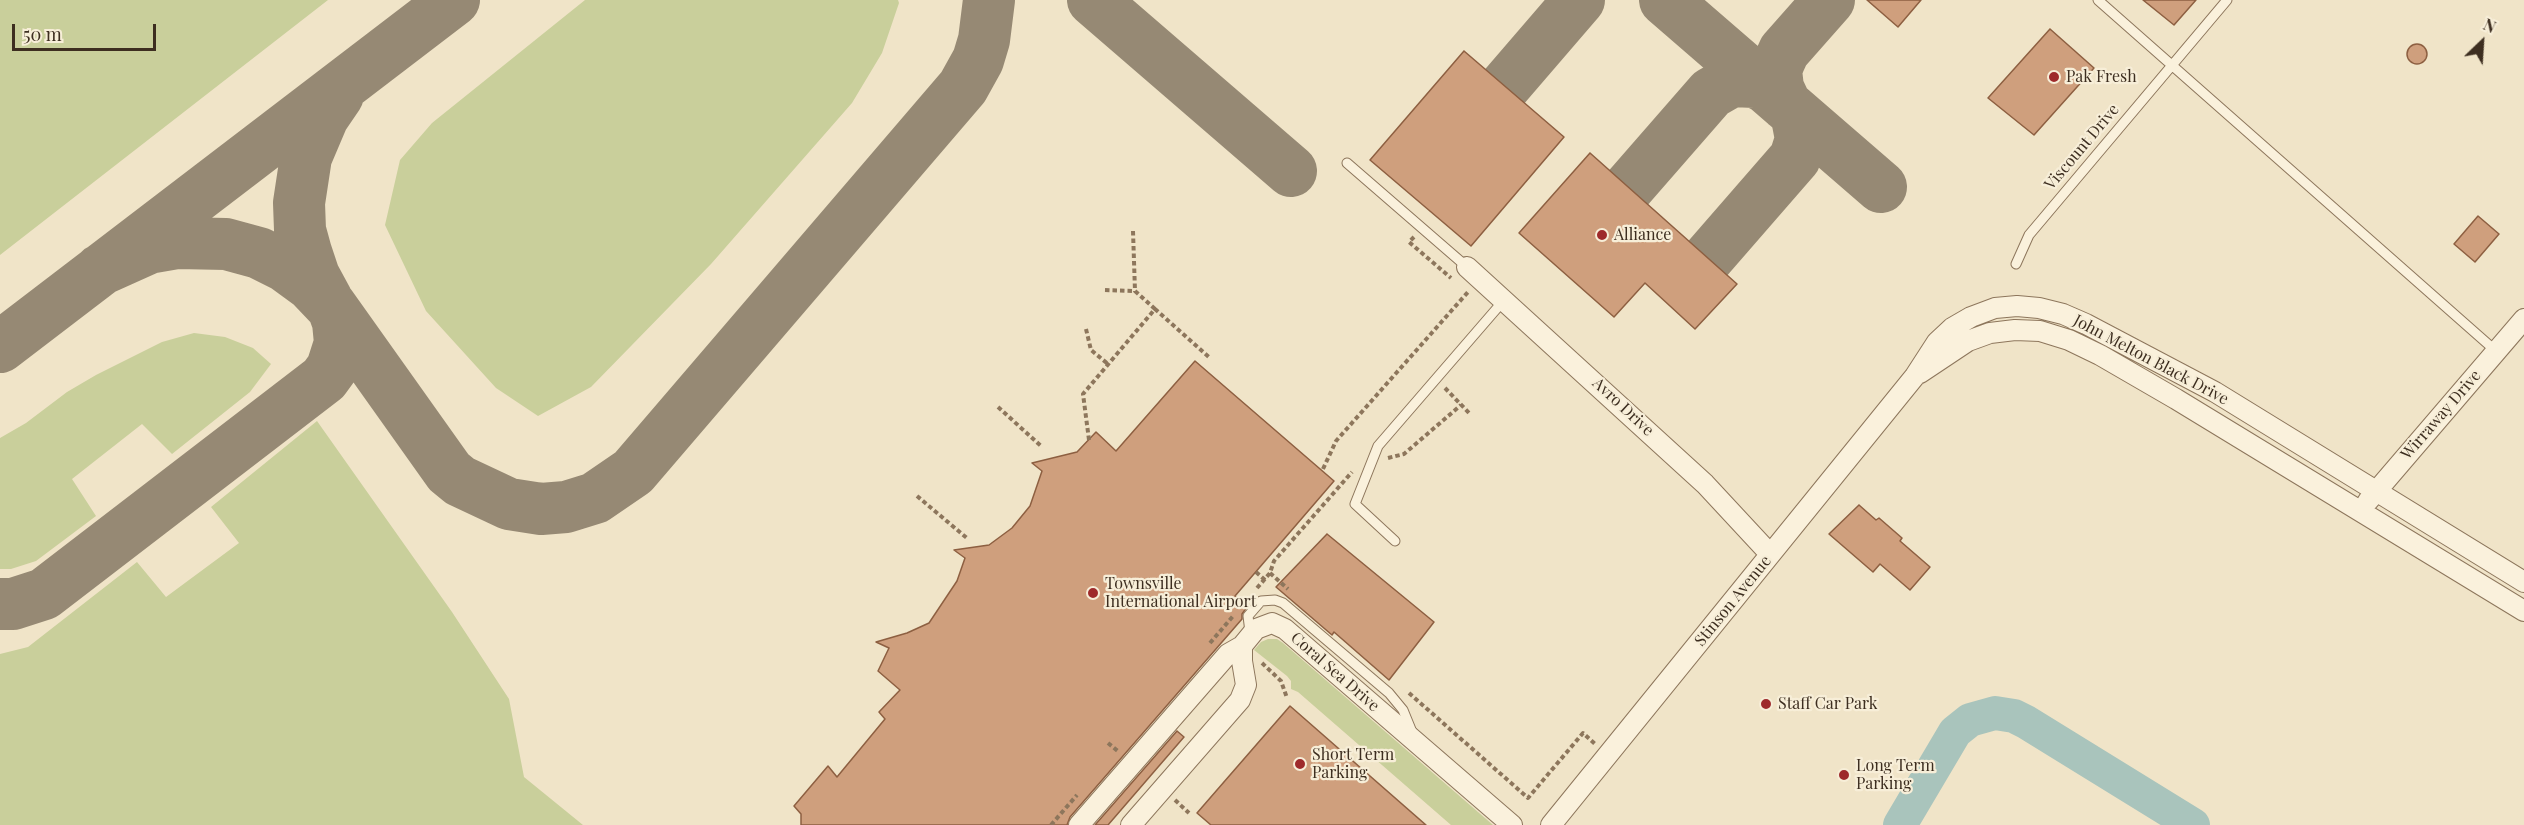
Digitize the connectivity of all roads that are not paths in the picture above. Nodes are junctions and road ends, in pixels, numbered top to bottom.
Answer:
1 (2098, 0) edge
2 (2227, 0) edge
3 (2170, 64) junction
4 (1347, 163) dead end
5 (2016, 264) dead end
6 (1467, 267) joint
7 (1504, 299) junction
8 (2524, 319) edge
9 (2496, 351) junction
10 (1916, 376) junction
11 (2376, 490) junction
12 (2359, 512) junction
13 (1395, 541) dead end
14 (1770, 554) junction
15 (2524, 582) edge
16 (2524, 611) edge
17 (1246, 640) junction
18 (1078, 825) edge
19 (1131, 825) edge
20 (1512, 825) edge
21 (1551, 825) edge

1 - 3 lane
2 - 3 lane, Viscount Drive
3 - 5 lane, Viscount Drive
3 - 9 lane
4 - 6 lane
6 - 7 street, Avro Drive
7 - 13 lane
7 - 14 street, Avro Drive
8 - 9 street, Wirraway Drive
9 - 11 street, Wirraway Drive
10 - 11 street, John Melton Black Drive
10 - 12 street, John Melton Black Drive
10 - 14 street, Stinson Avenue
11 - 12 street, Wirraway Drive
11 - 15 street, John Melton Black Drive
12 - 16 street, John Melton Black Drive
14 - 21 street, Stinson Avenue
17 - 18 street
17 - 19 street
17 - 20 street, Coral Sea Drive

